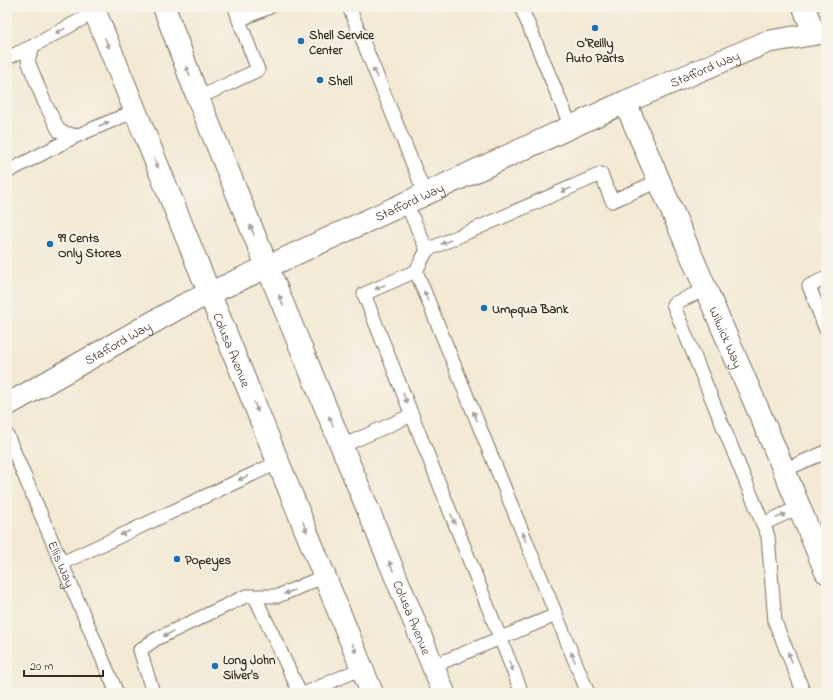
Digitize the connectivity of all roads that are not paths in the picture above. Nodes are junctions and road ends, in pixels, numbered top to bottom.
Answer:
1 (164, 7) edge
2 (235, 7) edge
3 (270, 7) edge
4 (349, 7) edge
5 (521, 7) edge
6 (804, 7) edge
7 (94, 10) edge
8 (239, 20) junction
9 (820, 33) edge
10 (33, 46) junction
11 (7, 58) edge
12 (198, 98) junction
13 (625, 102) junction
14 (135, 111) junction
15 (572, 127) junction
16 (76, 136) junction
17 (7, 172) edge
18 (659, 181) junction
19 (415, 198) junction
20 (427, 250) junction
21 (267, 266) junction
22 (416, 271) junction
23 (826, 278) edge
24 (706, 289) junction
25 (210, 293) junction
26 (826, 330) edge
27 (7, 405) edge
28 (412, 415) junction
29 (7, 434) edge
30 (342, 446) junction
31 (826, 452) edge
32 (279, 462) junction
33 (784, 470) junction
34 (799, 507) junction
35 (763, 524) junction
36 (820, 540) edge
37 (62, 563) junction
38 (826, 572) edge
39 (325, 576) junction
40 (255, 596) junction
41 (556, 615) junction
42 (500, 638) junction
43 (433, 666) junction
44 (362, 668) junction
45 (117, 693) edge
46 (153, 693) edge
47 (300, 693) edge
48 (306, 693) edge
49 (372, 693) edge
50 (444, 693) edge
51 (522, 693) edge
52 (588, 693) edge
53 (804, 693) edge

12 -> 1 main road, Colusa Avenue
2 - 8 lane
3 - 8 lane
19 -> 4 lane
5 - 15 lane
6 - 9 main road
7 -> 10 lane
7 -> 14 main road, Colusa Avenue
8 - 12 lane
9 - 13 main road, Stafford Way
10 - 11 lane
10 - 16 lane
21 -> 12 main road, Colusa Avenue
13 - 15 main road, Stafford Way
13 - 18 main road, Wilwick Way
16 -> 14 lane
14 -> 25 main road, Colusa Avenue
15 - 19 main road, Stafford Way
16 - 17 lane
18 -> 20 lane
18 - 24 main road, Wilwick Way
19 - 20 lane
19 - 21 main road, Stafford Way
20 - 22 lane
21 - 25 main road, Stafford Way
30 -> 21 main road, Colusa Avenue
22 -> 28 lane
41 -> 22 lane
23 - 26 lane
24 - 33 main road, Wilwick Way
24 - 35 lane
25 - 27 main road, Stafford Way
25 -> 32 main road, Colusa Avenue
28 - 30 lane
28 -> 42 lane
29 - 37 lane, Ellis Way
43 -> 30 main road, Colusa Avenue
31 - 33 lane
32 -> 37 lane
32 -> 39 main road, Colusa Avenue
33 - 34 main road, Wilwick Way
35 -> 34 lane
34 - 36 main road, Wilwick Way
53 -> 35 lane
36 - 38 main road, Wilwick Way
37 - 45 lane, Ellis Way
39 -> 40 lane
39 -> 44 main road, Colusa Avenue
40 -> 46 lane
40 - 47 lane
41 - 42 lane
52 -> 41 lane
42 - 43 lane
42 -> 51 lane
43 - 50 main road, Colusa Avenue
44 - 48 lane
44 - 49 main road, Colusa Avenue

